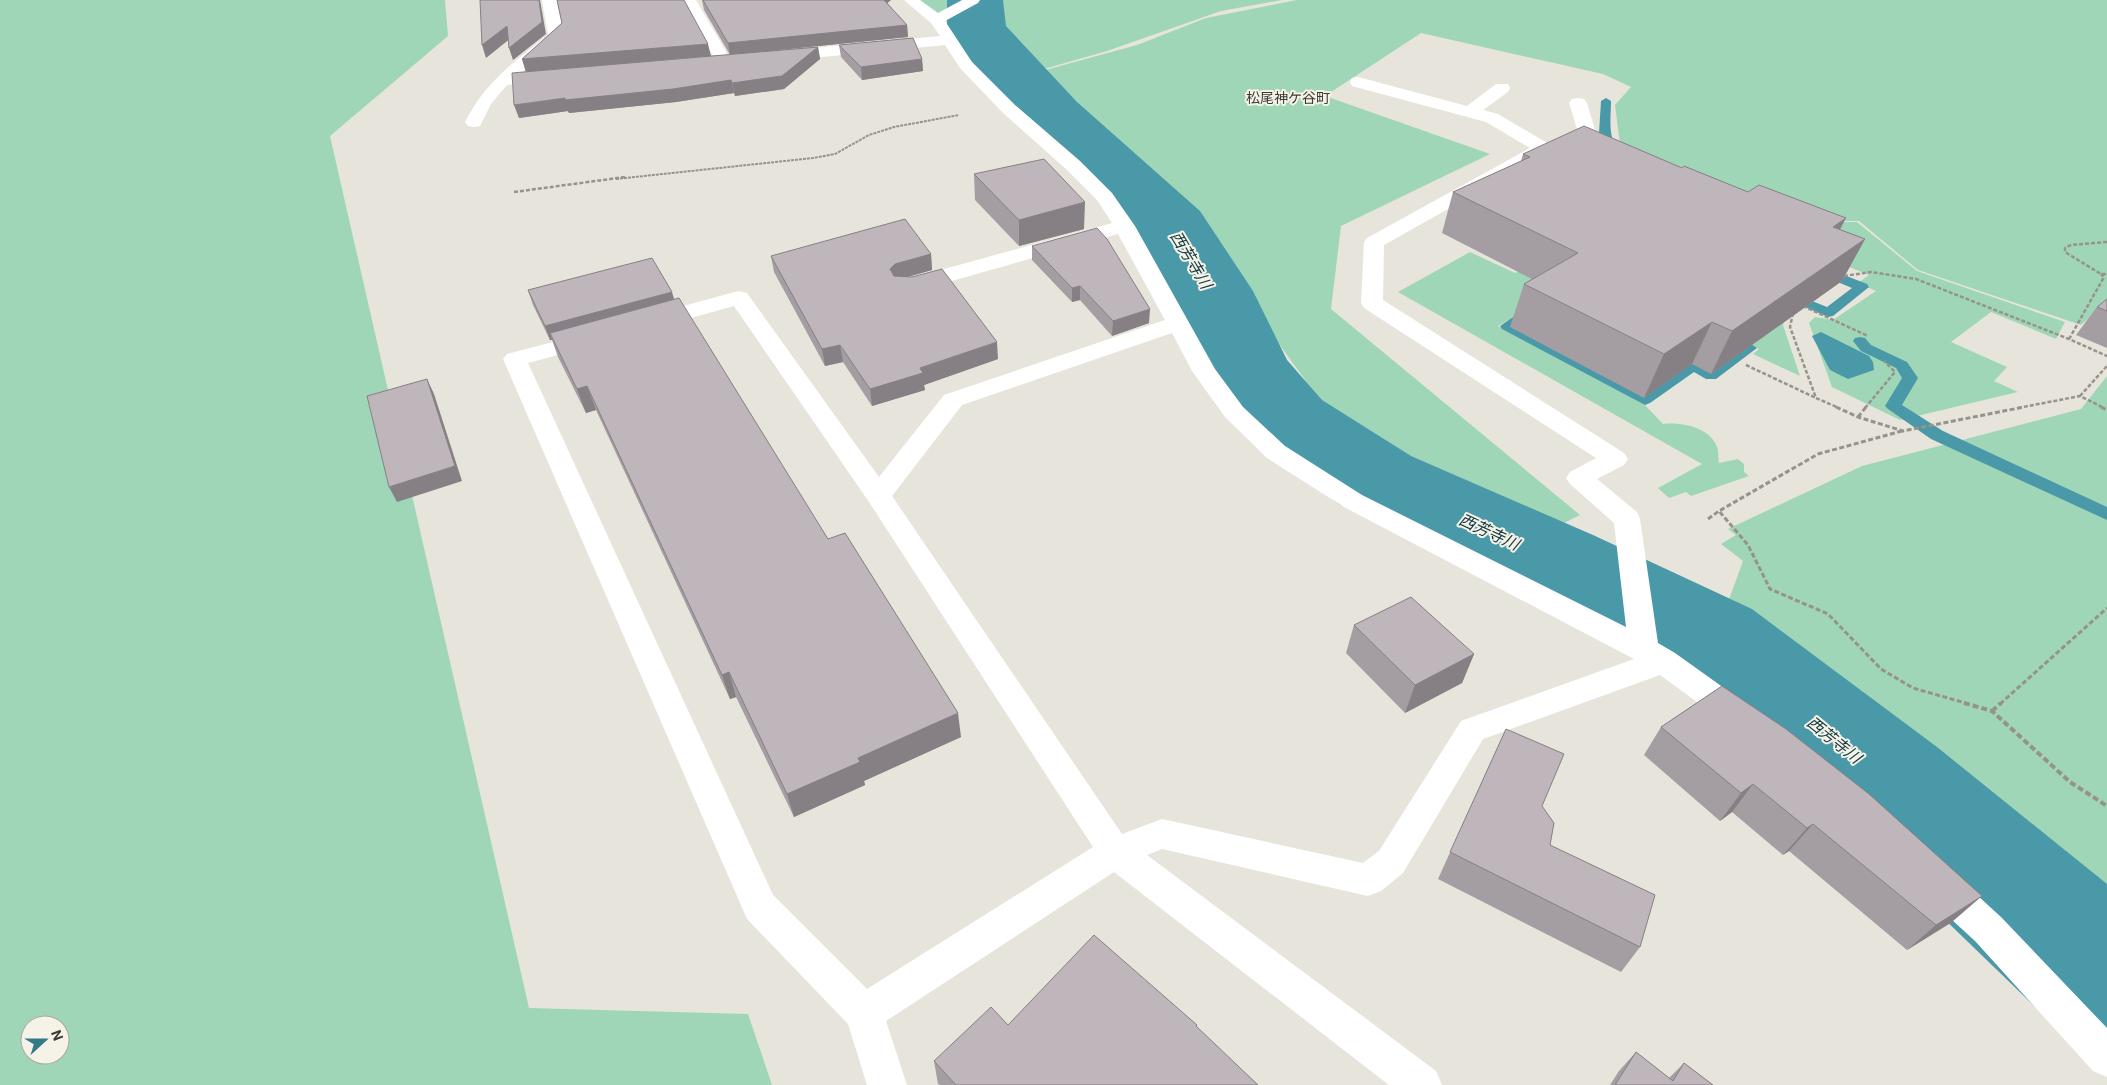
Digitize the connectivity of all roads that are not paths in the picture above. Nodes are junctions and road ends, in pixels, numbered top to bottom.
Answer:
1 (552, 0) edge
2 (690, 0) edge
3 (911, 0) edge
4 (973, 0) edge
5 (943, 30) junction
6 (763, 58) edge
7 (744, 60) edge
8 (724, 62) junction
9 (705, 63) edge
10 (560, 75) edge
11 (502, 80) junction
12 (1358, 82) dead end
13 (1502, 88) dead end
14 (1578, 103) dead end
15 (1470, 112) junction
16 (474, 122) dead end
17 (1543, 148) junction
18 (1124, 226) junction
19 (905, 287) edge
20 (1179, 323) junction
21 (878, 496) junction
22 (1654, 656) junction
23 (1761, 734) edge
24 (1114, 852) junction
25 (1923, 870) edge
26 (864, 1013) junction
27 (2107, 1057) edge
28 (886, 1085) edge
29 (1422, 1085) edge

1 - 11 street
2 - 8 street
3 - 5 street
4 - 5 street
5 - 6 street
5 - 18 street
7 - 8 street
8 - 9 street
10 - 11 street
11 - 16 street
12 - 15 street
13 - 15 street
14 - 17 street
15 - 17 street
17 - 22 street
18 - 19 street
18 - 20 street
20 - 21 street
20 - 22 street
21 - 24 street
21 - 26 street
22 - 23 street
22 - 24 street
24 - 26 street
24 - 29 street
25 - 27 street
26 - 28 street

